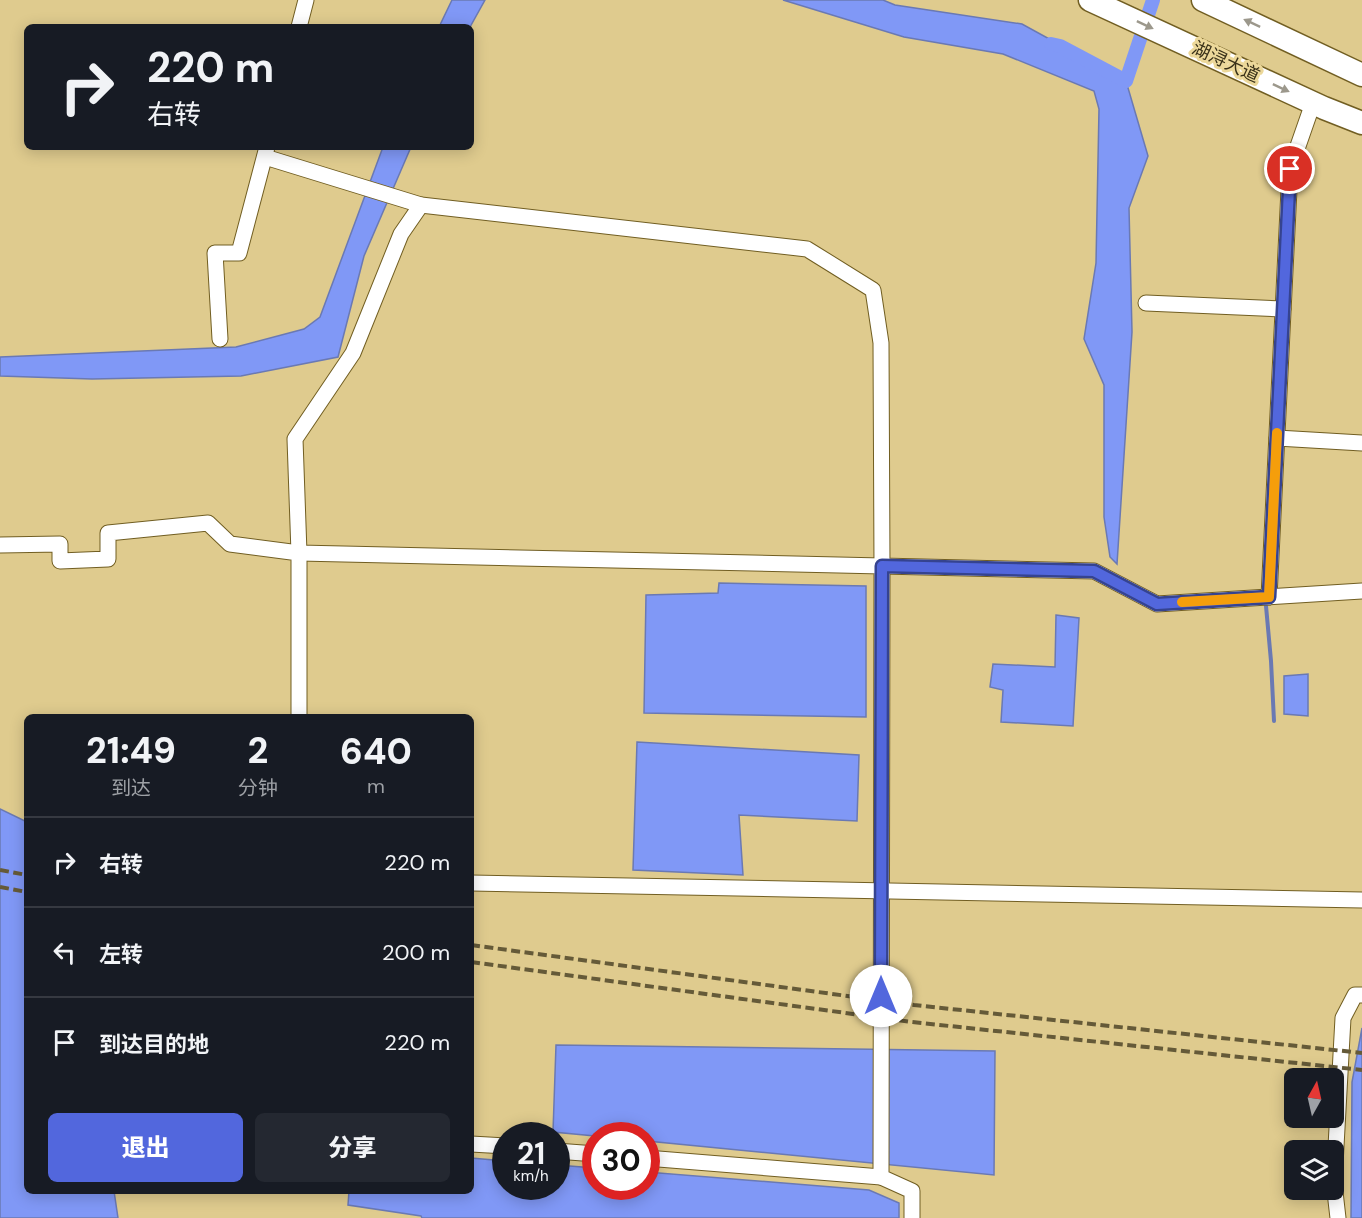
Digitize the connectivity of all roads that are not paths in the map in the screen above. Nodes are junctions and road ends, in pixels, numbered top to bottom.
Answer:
1 (306, 0) edge
2 (1090, 0) edge
3 (1203, 0) edge
4 (300, 24) edge
5 (1362, 75) edge
6 (1313, 103) junction
7 (1362, 123) edge
8 (266, 152) edge
9 (421, 205) junction
10 (1146, 303) dead end
11 (1283, 309) junction
12 (220, 339) dead end
13 (1277, 438) junction
14 (1362, 443) edge
15 (0, 545) edge
16 (299, 553) junction
17 (882, 566) junction
18 (1362, 591) edge
19 (1269, 597) junction
20 (298, 714) edge
21 (474, 883) edge
22 (881, 891) junction
23 (1362, 900) edge
24 (1362, 995) edge
25 (474, 1144) edge
26 (492, 1145) edge
27 (660, 1159) edge
28 (881, 1177) junction
29 (912, 1218) edge
30 (1338, 1218) edge

1 - 4 street
2 -> 6 main road, 湖浔大道
5 -> 3 main road
6 - 7 main road, 湖浔大道
6 - 11 street
8 - 9 street
8 - 12 street
9 - 16 street
9 - 17 street
10 - 11 street
11 - 13 street
13 - 14 street
13 - 19 street
15 - 16 street
16 - 17 street
16 - 20 street
17 - 19 street
17 - 22 street
18 - 19 street
21 - 22 street
22 - 23 street
22 - 28 street
24 - 30 street
25 - 26 street
27 - 28 street
28 - 29 street

